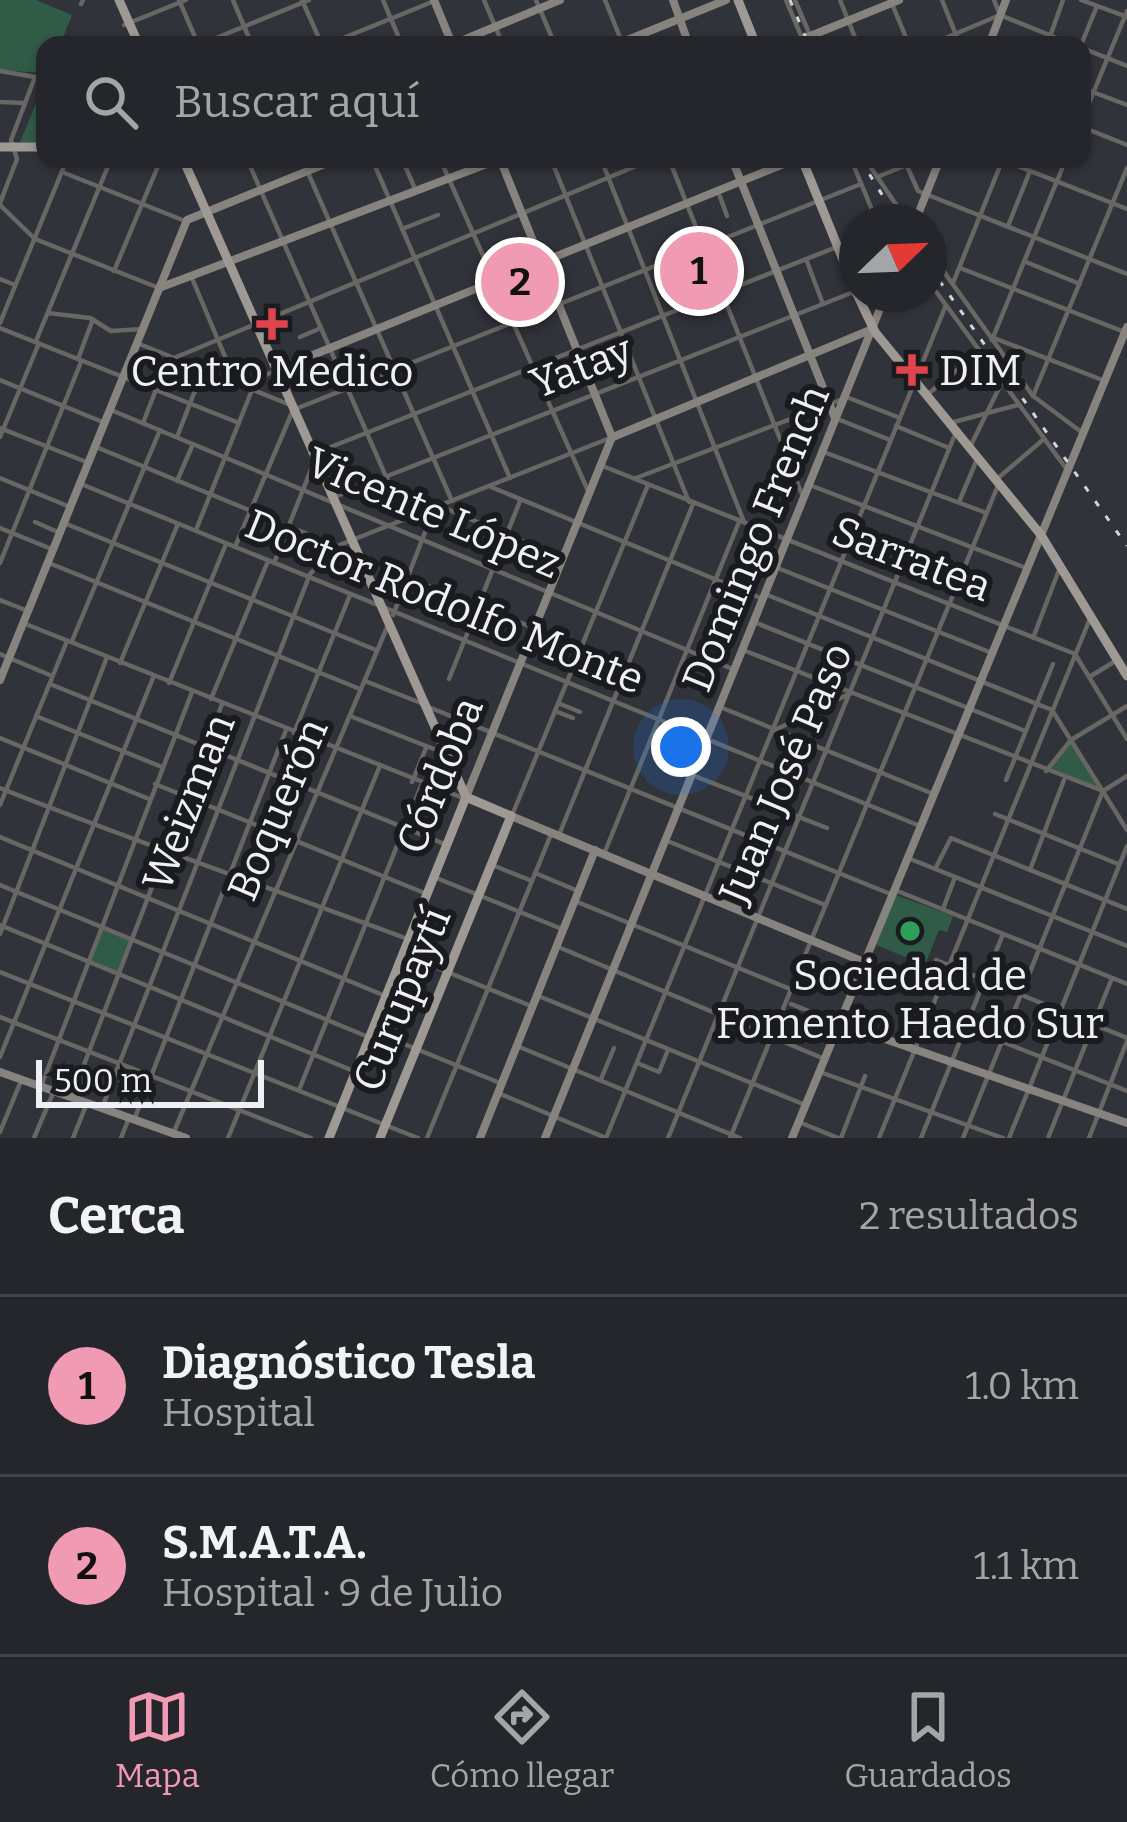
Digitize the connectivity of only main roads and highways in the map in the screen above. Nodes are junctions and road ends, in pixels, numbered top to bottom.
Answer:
1 (116, 0) edge
2 (738, 0) edge
3 (132, 36) edge
4 (752, 36) edge
5 (0, 150) edge
6 (36, 150) edge
7 (190, 168) edge
8 (803, 168) edge
9 (839, 252) edge
10 (865, 312) edge
11 (1127, 676) edge
12 (426, 706) junction
13 (466, 797) junction
14 (329, 1138) edge
15 (380, 1138) edge

1 - 3 main road
2 - 4 main road
5 - 6 main road
7 - 12 main road
8 - 9 main road
10 - 11 main road
12 - 13 main road
12 - 13 main road
13 - 14 main road, Córdoba
13 - 15 main road, Curupaytí

